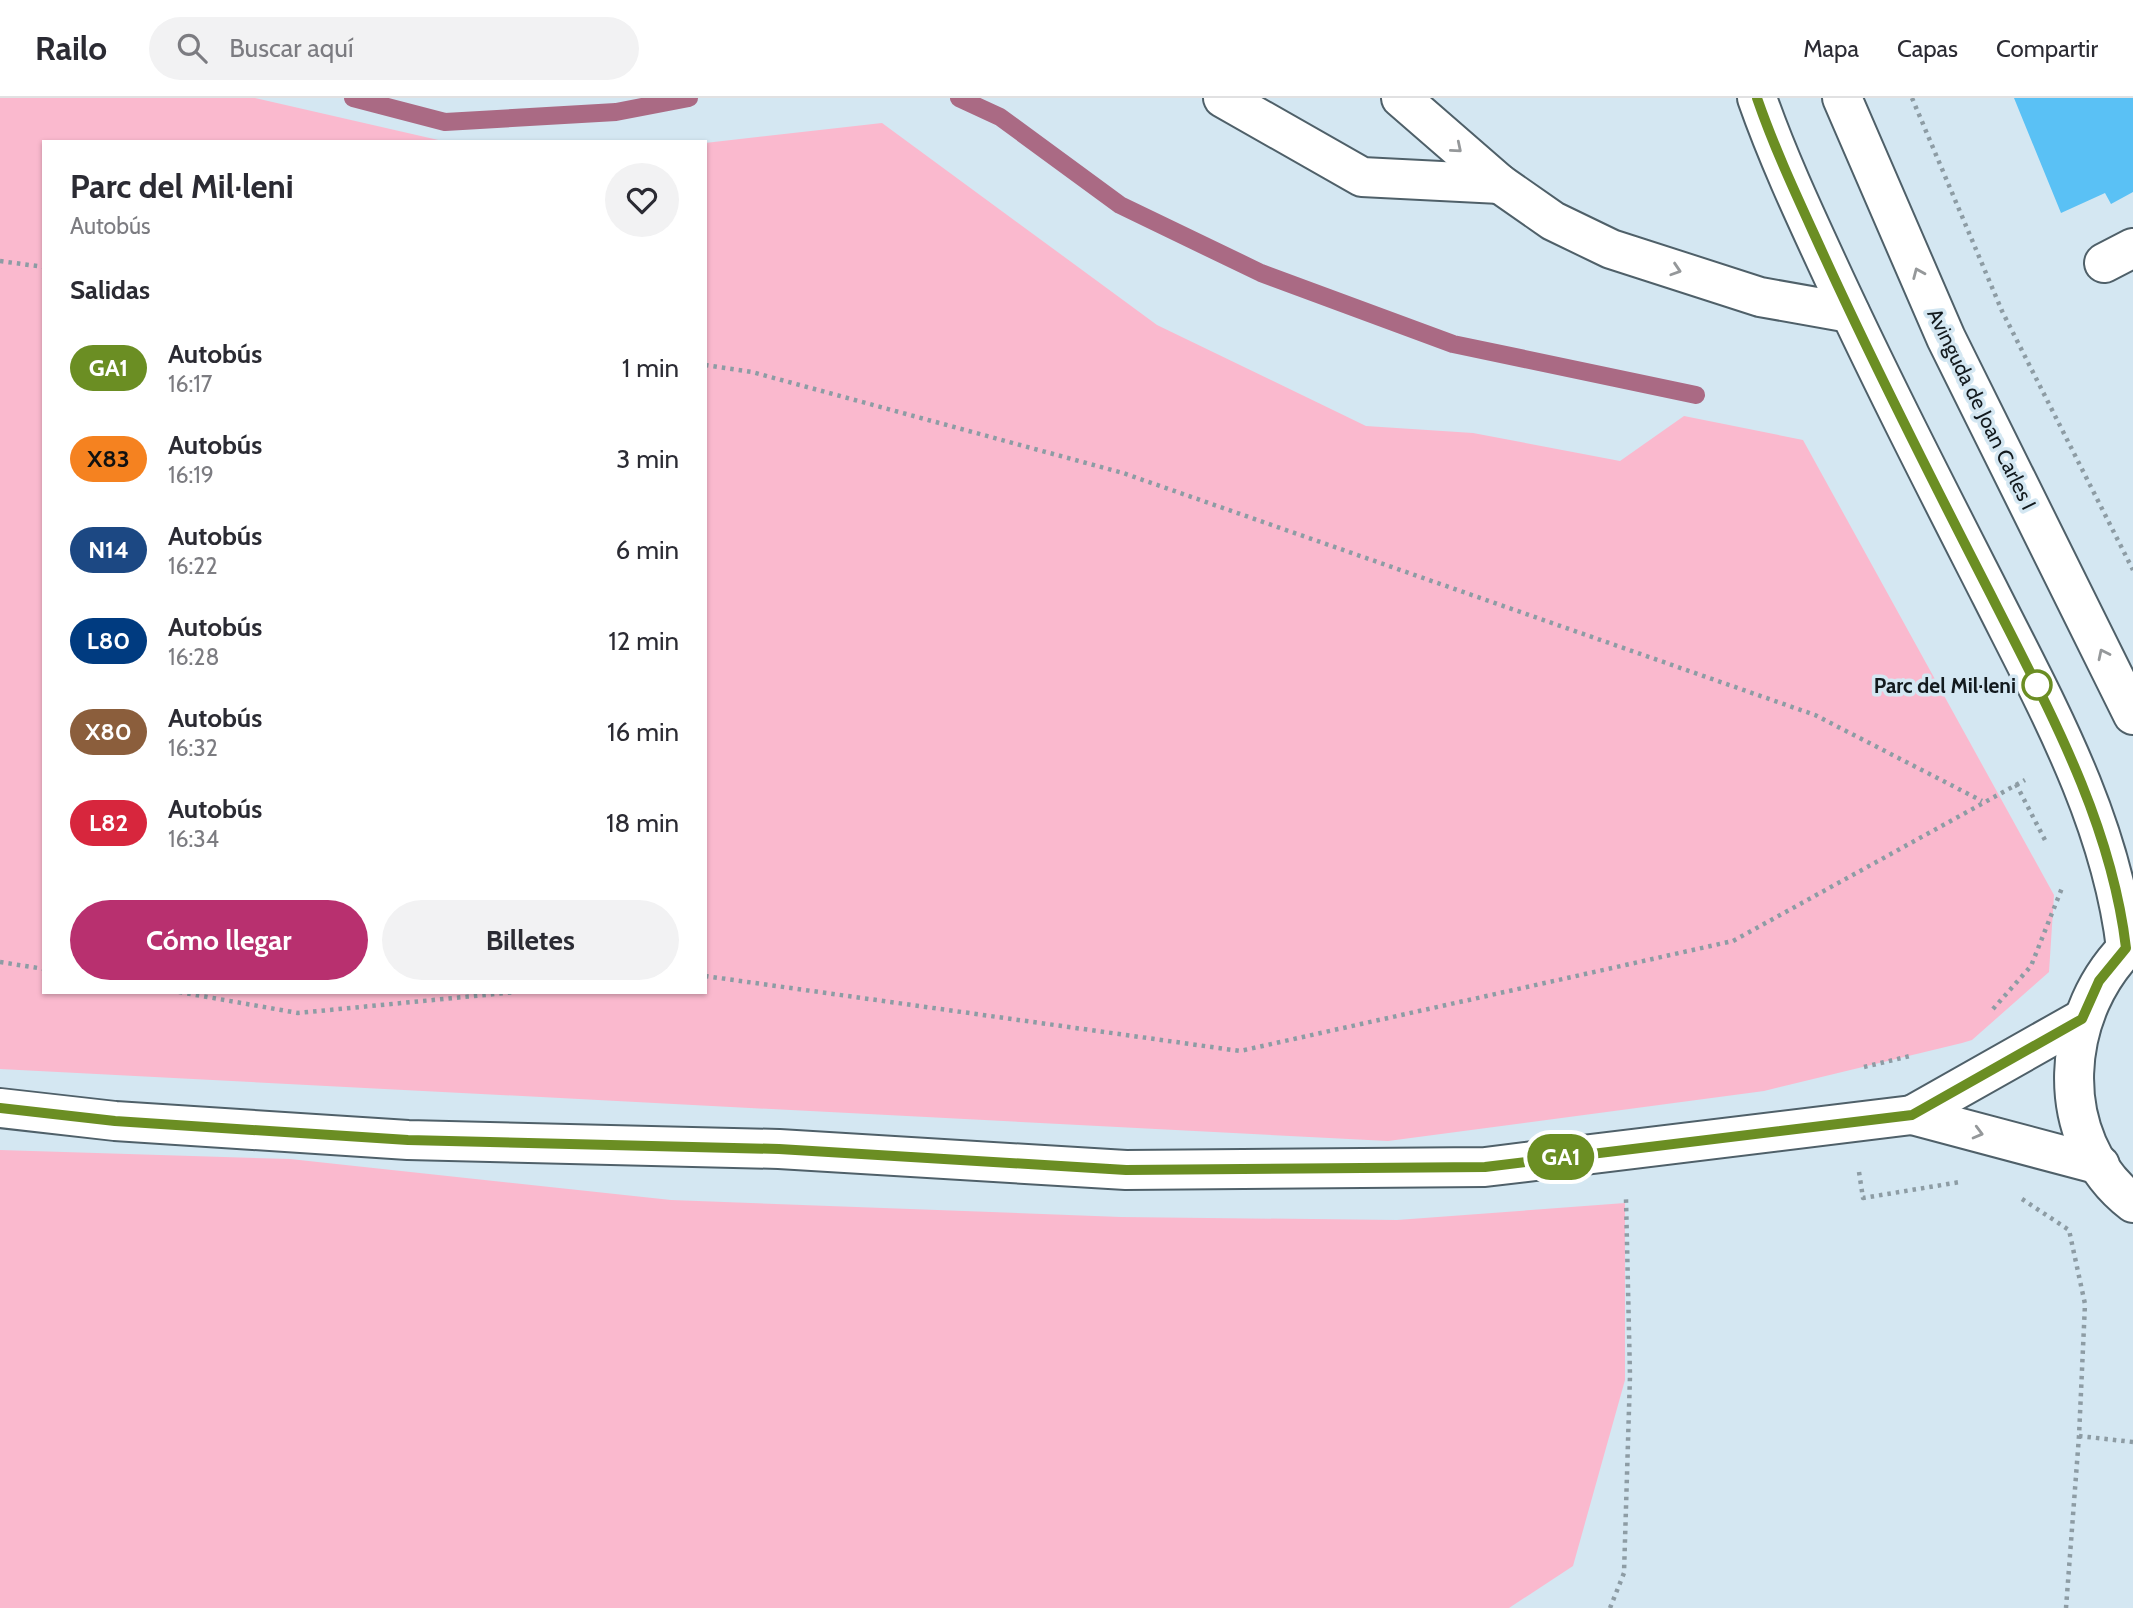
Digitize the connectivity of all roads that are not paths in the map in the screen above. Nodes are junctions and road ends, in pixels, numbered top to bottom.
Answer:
1 (1223, 98) edge
2 (1401, 98) edge
3 (1757, 98) edge
4 (1842, 98) edge
5 (1500, 184) junction
6 (1850, 313) junction
7 (2133, 715) edge
8 (2129, 945) edge
9 (2082, 1019) junction
10 (0, 1108) edge
11 (1912, 1115) junction
12 (2100, 1165) junction
13 (2133, 1203) edge

1 - 5 street
2 -> 5 street
3 - 6 street
7 -> 4 street, Avinguda de Joan Carles I
5 -> 6 street
6 - 8 street
8 - 9 street
9 - 11 street
9 - 12 street
10 - 11 street
11 -> 12 street
12 - 13 street

